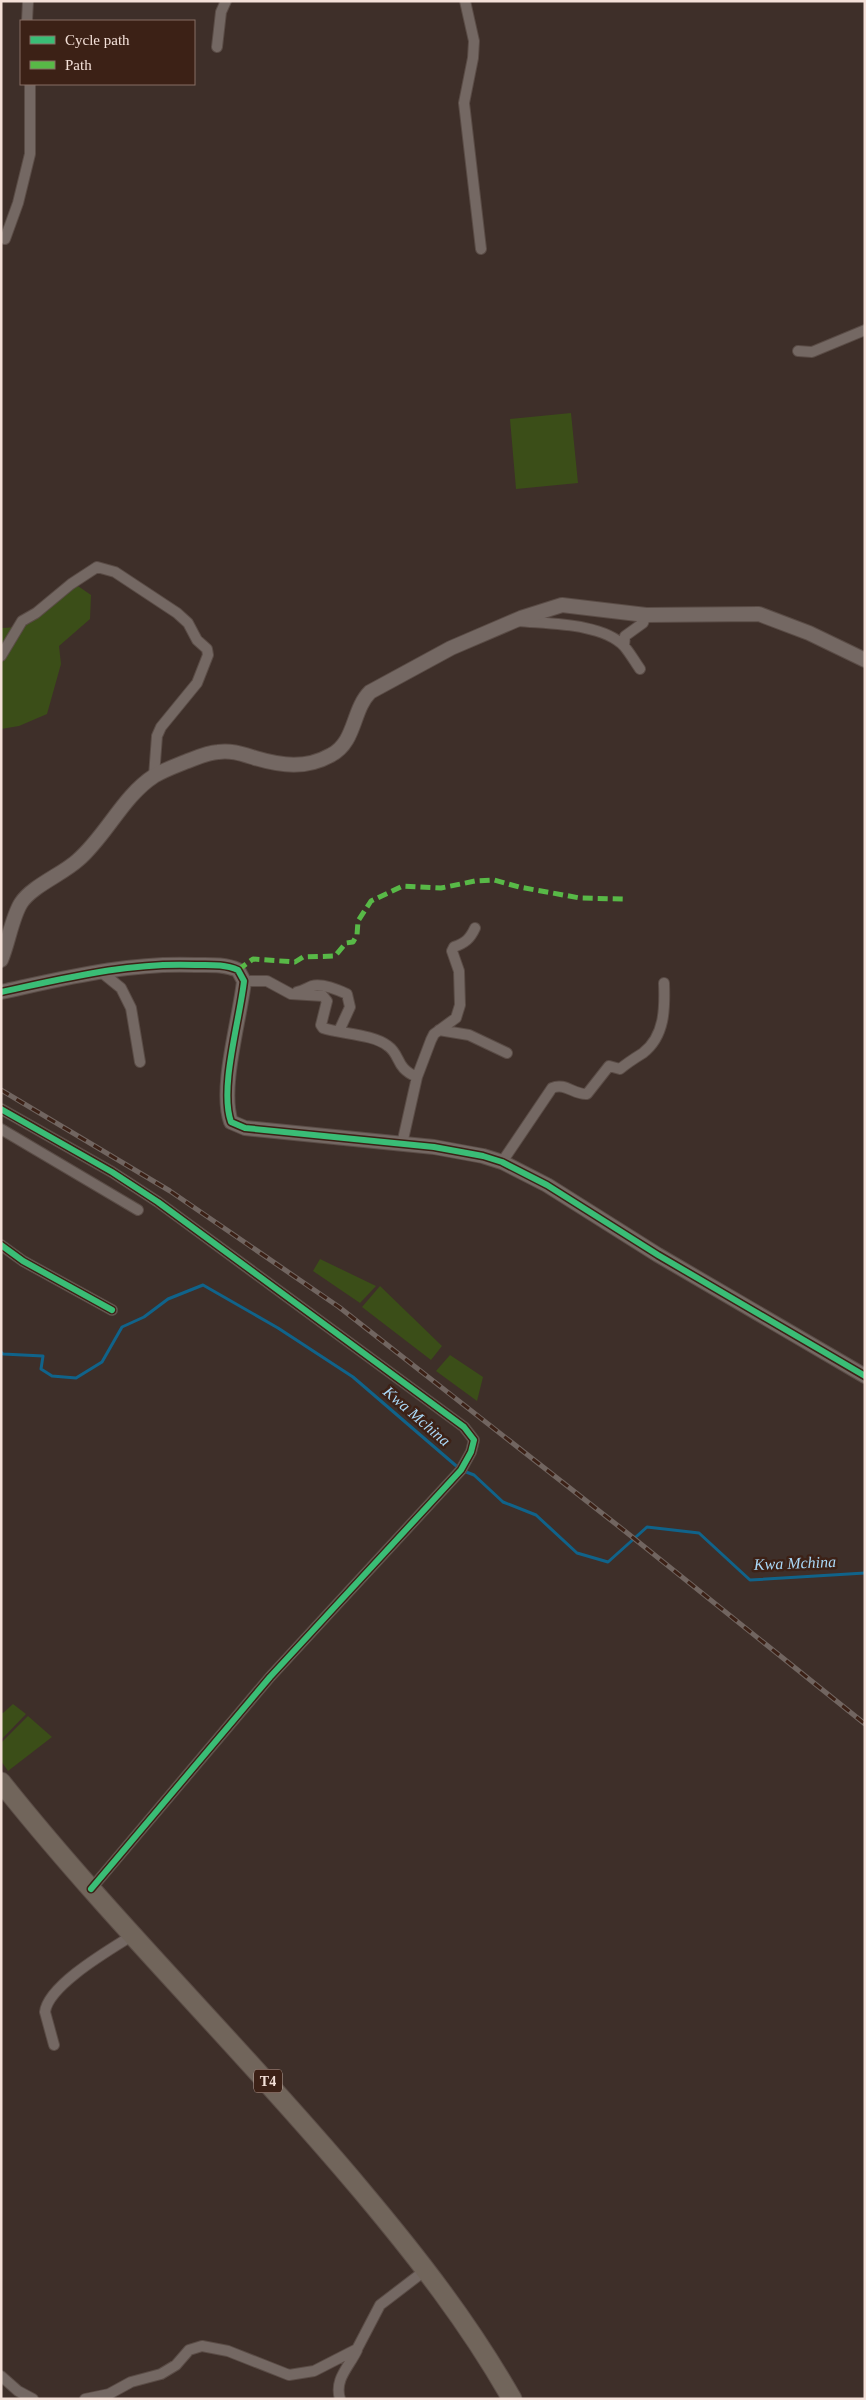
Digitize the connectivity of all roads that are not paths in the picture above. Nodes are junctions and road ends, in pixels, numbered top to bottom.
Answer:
1 (28, 1) edge
2 (226, 1) edge
3 (465, 1) edge
4 (26, 20) edge
5 (218, 47) dead end
6 (30, 85) edge
7 (4, 239) dead end
8 (481, 249) dead end
9 (865, 330) edge
10 (798, 351) dead end
11 (646, 615) junction
12 (515, 620) junction
13 (624, 646) junction
14 (1, 656) edge
15 (865, 660) edge
16 (640, 669) dead end
17 (154, 776) junction
18 (475, 928) dead end
19 (1, 960) edge
20 (100, 971) junction
21 (244, 981) junction
22 (664, 983) dead end
23 (1, 992) edge
24 (286, 992) junction
25 (439, 1030) junction
26 (340, 1031) junction
27 (507, 1053) dead end
28 (140, 1062) dead end
29 (416, 1077) junction
30 (1, 1109) edge
31 (1, 1129) edge
32 (402, 1144) junction
33 (502, 1162) junction
34 (138, 1210) dead end
35 (1, 1246) edge
36 (112, 1310) dead end
37 (865, 1376) edge
38 (1, 1782) edge
39 (91, 1889) junction
40 (133, 1935) junction
41 (54, 2045) dead end
42 (427, 2269) junction
43 (357, 2349) junction
44 (1, 2376) edge
45 (33, 2399) edge
46 (84, 2399) edge
47 (340, 2399) edge
48 (512, 2399) edge

1 - 4 street
2 - 5 street
3 - 8 street
6 - 7 street
9 - 10 street
11 - 12 street
11 - 13 street
11 - 15 street
12 - 13 street
12 - 17 street
13 - 16 street
14 - 17 street
17 - 19 street
18 - 25 street
20 - 21 street
20 - 23 street
20 - 28 street
21 - 24 street
21 - 32 street
22 - 33 street
24 - 26 street
24 - 26 street
25 - 27 street
25 - 29 street
26 - 29 street
29 - 32 street
30 - 39 street
31 - 34 street
32 - 33 street
33 - 37 street
35 - 36 street
38 - 39 highway, T4
39 - 40 highway, T4
40 - 41 street
40 - 42 highway, T4
42 - 43 street
42 - 48 highway, T4
43 - 46 street
43 - 47 street
44 - 45 street

